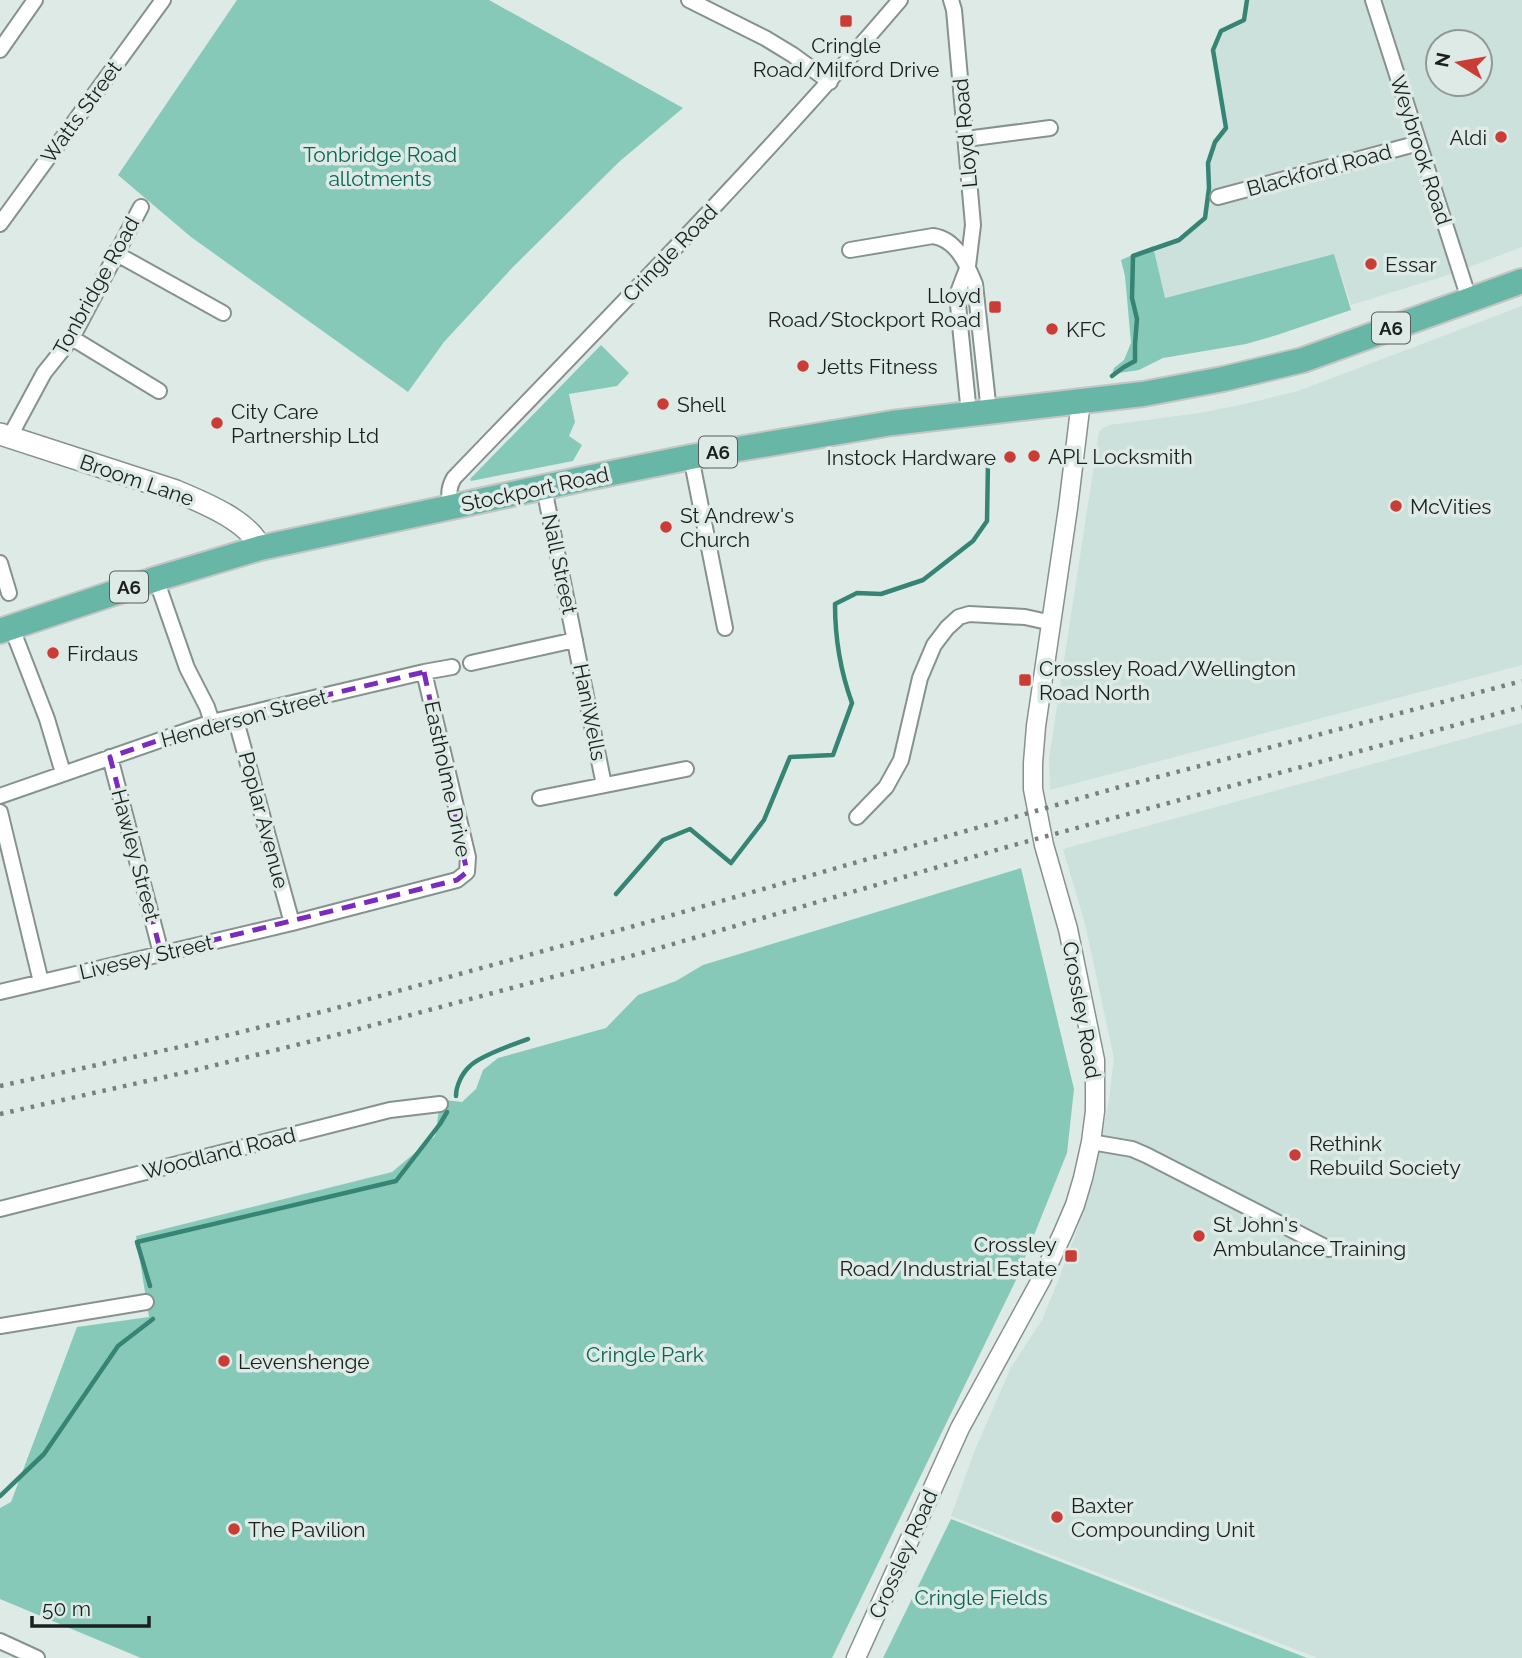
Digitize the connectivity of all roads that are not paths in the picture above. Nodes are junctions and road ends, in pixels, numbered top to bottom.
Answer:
1 (35, 0) edge
2 (163, 0) edge
3 (689, 0) edge
4 (900, 0) edge
5 (951, 0) edge
6 (1373, 0) edge
7 (0, 50) edge
8 (830, 82) junction
9 (1050, 128) dead end
10 (966, 139) junction
11 (1419, 143) junction
12 (1218, 197) dead end
13 (141, 207) dead end
14 (0, 224) edge
15 (850, 250) dead end
16 (115, 253) junction
17 (968, 266) junction
18 (1522, 281) edge
19 (1469, 299) junction
20 (223, 313) dead end
21 (72, 338) junction
22 (159, 391) dead end
23 (1081, 401) junction
24 (979, 413) junction
25 (5, 435) edge
26 (691, 457) junction
27 (544, 488) junction
28 (450, 506) junction
29 (260, 548) junction
30 (0, 564) edge
31 (156, 579) junction
32 (9, 593) dead end
33 (1052, 623) junction
34 (725, 628) dead end
35 (6, 629) edge
36 (575, 640) junction
37 (471, 663) dead end
38 (452, 667) dead end
39 (424, 672) junction
40 (235, 717) junction
41 (212, 722) junction
42 (110, 757) junction
43 (686, 769) dead end
44 (63, 773) junction
45 (604, 785) junction
46 (0, 796) edge
47 (540, 798) dead end
48 (0, 811) edge
49 (857, 817) dead end
50 (292, 923) junction
51 (161, 953) junction
52 (41, 982) junction
53 (0, 992) edge
54 (440, 1104) dead end
55 (1091, 1142) junction
56 (0, 1209) edge
57 (1329, 1250) dead end
58 (146, 1301) dead end
59 (0, 1326) edge
60 (0, 1641) edge
61 (28, 1656) edge
62 (856, 1658) edge

1 - 7 street
2 - 14 street, Watts Street
3 - 8 street
4 - 8 street, Cringle Road
5 - 10 street, Lloyd Road
6 - 11 street, Weybrook Road
8 - 28 street, Cringle Road
9 - 10 street
10 - 17 street, Lloyd Road
11 - 12 street, Blackford Road
11 - 19 street, Weybrook Road
13 - 16 street, Tonbridge Road
15 - 17 street
16 - 20 street
16 - 21 street, Tonbridge Road
17 - 24 street, Lloyd Road
17 - 24 street, Lloyd Road
18 - 19 highway, A6
19 - 23 highway, A6
21 - 22 street
21 - 25 street, Tonbridge Road
23 - 24 highway, Stockport Road / A6
23 - 33 street, Crossley Road
24 - 26 highway, Stockport Road / A6
25 - 29 main road, Broom Lane
26 - 27 highway, Stockport Road / A6
26 - 34 street
27 - 28 highway, Stockport Road / A6
27 - 36 street, Nall Street
28 - 29 highway, Stockport Road / A6
29 - 31 highway, Stockport Road / A6
30 - 32 street
31 - 35 highway, Stockport Road / A6
31 - 41 street
33 - 49 street
33 - 55 street, Crossley Road
35 - 44 street
36 - 37 street
36 - 45 street, HaniWells
38 - 39 street, Henderson Street
39 - 40 street, Henderson Street
39 - 50 street, Eastholme Drive
40 - 41 street, Henderson Street
40 - 50 street, Poplar Avenue
41 - 42 street, Henderson Street
42 - 44 street, Henderson Street
42 - 51 street, Hawley Street
43 - 45 street
44 - 46 street, Henderson Street
45 - 47 street
48 - 52 street
50 - 51 street, Livesey Street
51 - 52 street, Livesey Street
52 - 53 street, Livesey Street
54 - 56 street, Woodland Road
55 - 57 street
55 - 62 street, Crossley Road
58 - 59 street
60 - 61 street

